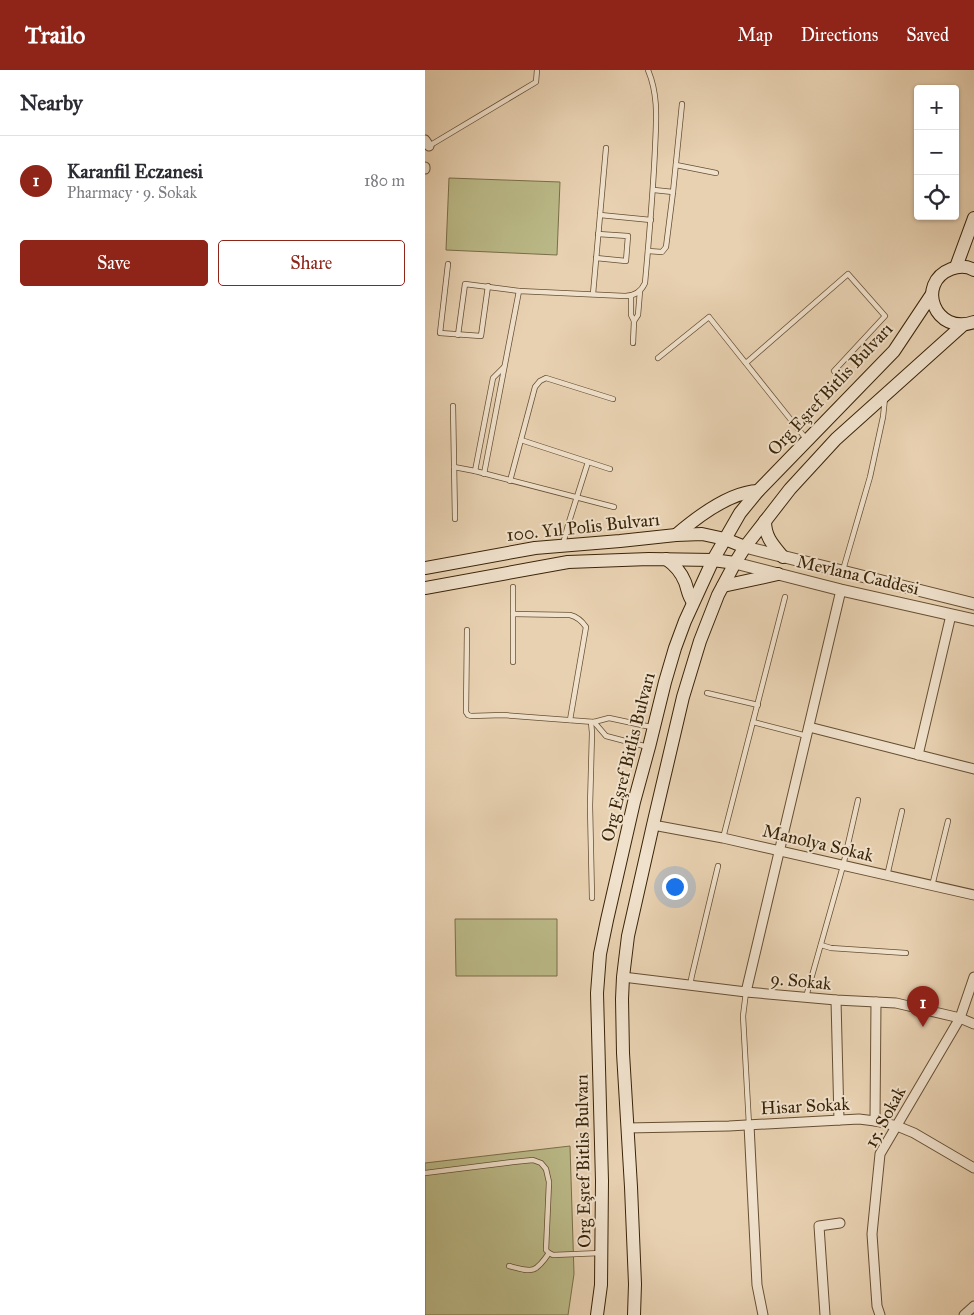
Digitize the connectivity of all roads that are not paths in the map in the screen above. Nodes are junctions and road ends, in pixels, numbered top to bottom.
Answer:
1 (537, 70) edge
2 (649, 70) edge
3 (682, 104) dead end
4 (427, 143) edge
5 (606, 148) dead end
6 (676, 165) junction
7 (715, 173) dead end
8 (654, 190) junction
9 (673, 192) junction
10 (600, 215) junction
11 (974, 218) edge
12 (651, 220) junction
13 (598, 234) junction
14 (648, 251) junction
15 (596, 258) junction
16 (448, 264) dead end
17 (955, 267) junction
18 (974, 270) edge
19 (488, 286) junction
20 (519, 291) junction
21 (640, 291) junction
22 (593, 294) junction
23 (932, 294) junction
24 (631, 296) junction
25 (634, 321) junction
26 (969, 323) edge
27 (458, 335) junction
28 (633, 344) dead end
29 (658, 358) dead end
30 (746, 363) junction
31 (505, 366) junction
32 (834, 371) dead end
33 (885, 395) junction
34 (613, 399) dead end
35 (453, 406) dead end
36 (521, 440) junction
37 (807, 441) junction
38 (588, 462) junction
39 (454, 467) junction
40 (610, 469) dead end
41 (475, 471) junction
42 (484, 474) junction
43 (511, 481) junction
44 (758, 491) junction
45 (576, 498) junction
46 (614, 507) dead end
47 (455, 519) dead end
48 (765, 521) junction
49 (676, 535) junction
50 (725, 538) junction
51 (563, 546) junction
52 (745, 547) junction
53 (783, 556) junction
54 (666, 559) junction
55 (713, 560) junction
56 (735, 563) junction
57 (425, 568) edge
58 (843, 572) junction
59 (778, 574) junction
60 (723, 586) junction
61 (513, 587) dead end
62 (425, 588) edge
63 (841, 590) junction
64 (785, 597) dead end
65 (693, 602) junction
66 (974, 604) edge
67 (513, 614) junction
68 (951, 615) junction
69 (974, 620) edge
70 (467, 630) dead end
71 (513, 662) dead end
72 (707, 693) dead end
73 (757, 705) junction
74 (570, 720) junction
75 (592, 722) junction
76 (753, 722) junction
77 (809, 726) junction
78 (654, 728) junction
79 (807, 736) junction
80 (649, 747) junction
81 (918, 755) junction
82 (974, 769) edge
83 (858, 800) dead end
84 (903, 811) dead end
85 (948, 821) dead end
86 (653, 825) junction
87 (723, 838) junction
88 (779, 851) junction
89 (718, 866) dead end
90 (843, 866) junction
91 (887, 876) junction
92 (932, 886) junction
93 (974, 895) edge
94 (592, 898) dead end
95 (821, 945) junction
96 (906, 953) dead end
97 (623, 977) junction
98 (974, 977) edge
99 (690, 986) junction
100 (746, 992) junction
101 (806, 997) junction
102 (836, 1000) junction
103 (876, 1002) junction
104 (959, 1018) junction
105 (974, 1024) edge
106 (839, 1120) junction
107 (875, 1121) junction
108 (749, 1125) junction
109 (897, 1126) junction
110 (627, 1128) junction
111 (974, 1168) edge
112 (425, 1173) edge
113 (840, 1223) dead end
114 (602, 1253) junction
115 (549, 1254) junction
116 (509, 1266) dead end
117 (974, 1306) edge
118 (597, 1315) edge
119 (634, 1315) edge
120 (763, 1315) edge
121 (825, 1315) edge
122 (880, 1315) edge
123 (964, 1315) edge

1 - 4 lane
2 - 8 lane
3 - 6 lane
5 - 10 lane
6 - 7 lane
6 - 9 lane
8 - 9 lane
8 - 12 lane
9 - 14 lane
10 - 12 lane
10 - 13 lane
11 - 17 main road
12 - 14 lane
13 - 15 lane
13 - 15 lane
14 - 21 lane
15 - 22 lane
16 - 27 lane
17 - 18 main road
17 - 23 main road, Org Eşref Bitlis Bulvarı
19 - 20 lane
19 - 27 lane
19 - 27 lane
20 - 22 lane
20 - 31 lane
21 - 24 lane
21 - 25 lane
22 - 24 lane
23 - 26 main road
23 - 37 main road, Org Eşref Bitlis Bulvarı
24 - 25 lane
25 - 28 lane
26 - 33 main road
29 - 30 lane
30 - 32 lane
30 - 37 lane
31 - 41 lane
31 - 42 lane
33 - 48 main road
33 - 58 lane
34 - 36 lane
35 - 39 lane
36 - 38 lane
36 - 43 lane
37 - 44 main road, Org Eşref Bitlis Bulvarı
38 - 40 lane
38 - 45 lane
39 - 41 lane
39 - 47 lane
41 - 42 lane
42 - 43 lane
43 - 45 lane
44 - 49 main road
44 - 50 main road, Org Eşref Bitlis Bulvarı
45 - 46 lane
45 - 51 lane
48 - 52 main road
48 - 53 main road
49 - 50 main road, 100. Yıl Polis Bulvarı
49 - 51 main road, 100. Yıl Polis Bulvarı
50 - 52 main road, 100. Yıl Polis Bulvarı
50 - 55 main road, Org Eşref Bitlis Bulvarı
51 - 57 main road, 100. Yıl Polis Bulvarı
52 - 53 street, Mevlana Caddesi
52 - 56 main road
53 - 58 street, Mevlana Caddesi
54 - 55 main road
54 - 62 main road
54 - 65 main road
55 - 56 main road
55 - 65 main road, Org Eşref Bitlis Bulvarı
56 - 59 street, Mevlana Caddesi
56 - 60 main road
58 - 66 street, Mevlana Caddesi
59 - 60 main road
59 - 63 street, Mevlana Caddesi
60 - 86 main road
61 - 67 lane
63 - 68 street, Mevlana Caddesi
63 - 77 street
64 - 73 lane
65 - 78 main road, Org Eşref Bitlis Bulvarı
67 - 71 lane
67 - 74 lane
68 - 69 street, Mevlana Caddesi
68 - 81 street
70 - 74 lane
72 - 73 lane
73 - 76 lane
74 - 75 lane
75 - 78 lane
75 - 80 lane
75 - 94 lane
76 - 79 lane
76 - 87 lane
77 - 79 street
77 - 81 street
78 - 80 main road, Org Eşref Bitlis Bulvarı
79 - 88 street
80 - 114 main road, Org Eşref Bitlis Bulvarı
81 - 82 street
83 - 90 lane
84 - 91 lane
85 - 92 lane
86 - 87 street, Manolya Sokak
86 - 97 main road
87 - 88 street, Manolya Sokak
88 - 90 street, Manolya Sokak
88 - 100 street
89 - 99 lane
90 - 91 street, Manolya Sokak
90 - 95 lane
91 - 92 street, Manolya Sokak
92 - 93 street, Manolya Sokak
95 - 96 lane
95 - 101 lane
97 - 99 street, 9. Sokak
97 - 110 main road
98 - 104 street, 15. Sokak
99 - 100 street, 9. Sokak
100 - 101 street, 9. Sokak
100 - 108 lane
101 - 102 street, 9. Sokak
102 - 103 street, 9. Sokak
102 - 106 street
103 - 104 street, 9. Sokak
103 - 107 street
104 - 105 street, 9. Sokak
104 - 109 street, 15. Sokak
106 - 107 street, Hisar Sokak
106 - 108 street, Hisar Sokak
107 - 109 street, Hisar Sokak
108 - 110 street, Hisar Sokak
108 - 120 street
109 - 111 street, Hisar Sokak
109 - 122 street, 15. Sokak
110 - 119 main road
112 - 115 lane
113 - 121 street
114 - 115 lane
114 - 118 main road, Org Eşref Bitlis Bulvarı
115 - 116 lane
117 - 123 street

